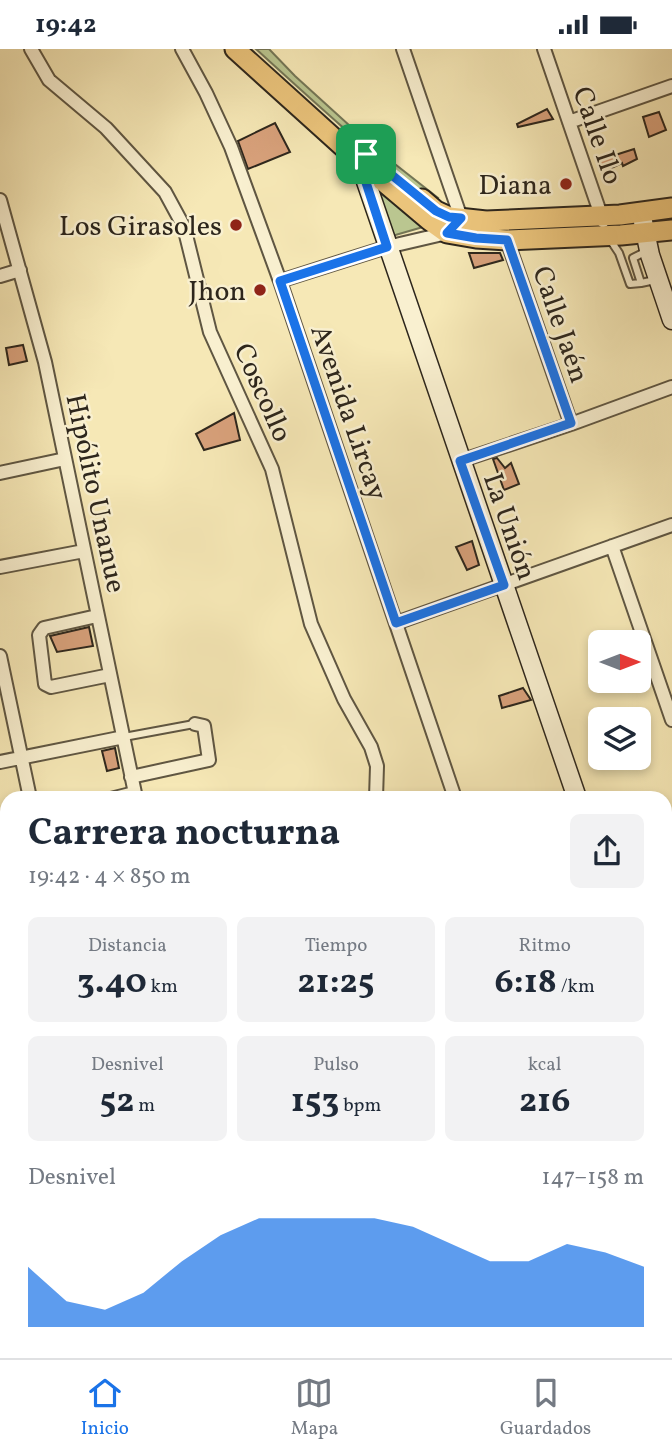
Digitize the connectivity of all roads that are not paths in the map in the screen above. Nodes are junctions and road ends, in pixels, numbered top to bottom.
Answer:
1 (31, 49) edge
2 (182, 49) edge
3 (235, 49) edge
4 (249, 49) edge
5 (403, 49) edge
6 (544, 49) edge
7 (672, 86) edge
8 (569, 123) junction
9 (362, 158) junction
10 (0, 200) edge
11 (672, 208) edge
12 (641, 212) junction
13 (601, 216) junction
14 (461, 218) junction
15 (672, 230) edge
16 (447, 233) junction
17 (608, 236) junction
18 (507, 240) junction
19 (647, 242) junction
20 (387, 247) junction
21 (20, 270) junction
22 (0, 276) edge
23 (280, 281) junction
24 (650, 281) junction
25 (672, 320) edge
26 (672, 387) edge
27 (571, 423) junction
28 (65, 459) junction
29 (460, 461) junction
30 (0, 473) edge
31 (672, 525) edge
32 (612, 546) junction
33 (84, 551) junction
34 (0, 567) edge
35 (504, 585) junction
36 (97, 617) junction
37 (396, 623) junction
38 (1, 661) edge
39 (110, 675) junction
40 (672, 720) edge
41 (195, 724) joint
42 (124, 737) junction
43 (21, 757) junction
44 (0, 762) edge
45 (134, 788) edge
46 (28, 791) edge
47 (376, 791) edge
48 (453, 791) edge
49 (575, 791) edge

1 - 47 street, Coscollo
2 - 23 street, Avenida Lircay
3 - 9 main road
4 - 9 main road
5 - 14 street
6 - 8 street, Calle Ilo
7 - 8 street
8 - 13 street, Calle Ilo
9 - 14 main road
9 - 16 main road
9 - 20 main road, La Unión
10 - 21 street, Hipólito Unanue
11 - 12 main road
12 - 13 main road
12 - 19 main road
13 - 14 main road
13 - 17 street, Calle Ilo
14 - 16 street
15 - 19 main road
16 - 18 main road
16 - 20 street
17 - 18 main road
17 - 19 main road
17 - 24 lane
18 - 27 street, Calle Jaén
19 - 24 main road
20 - 23 street
20 - 29 main road, La Unión
21 - 22 street
21 - 28 street, Hipólito Unanue
23 - 37 street, Avenida Lircay
24 - 25 main road
26 - 27 street
27 - 29 street
28 - 30 street
28 - 33 street, Hipólito Unanue
29 - 35 main road, La Unión
31 - 32 street
32 - 35 street
32 - 40 street
33 - 34 street
33 - 36 street, Hipólito Unanue
35 - 37 street
35 - 49 main road, La Unión
36 - 39 street, Hipólito Unanue
36 - 39 street
37 - 48 street, Avenida Lircay
38 - 43 street
39 - 42 street, Hipólito Unanue
41 - 42 lane
41 - 45 street
42 - 43 street
42 - 45 street, Hipólito Unanue
43 - 44 street
43 - 46 street

